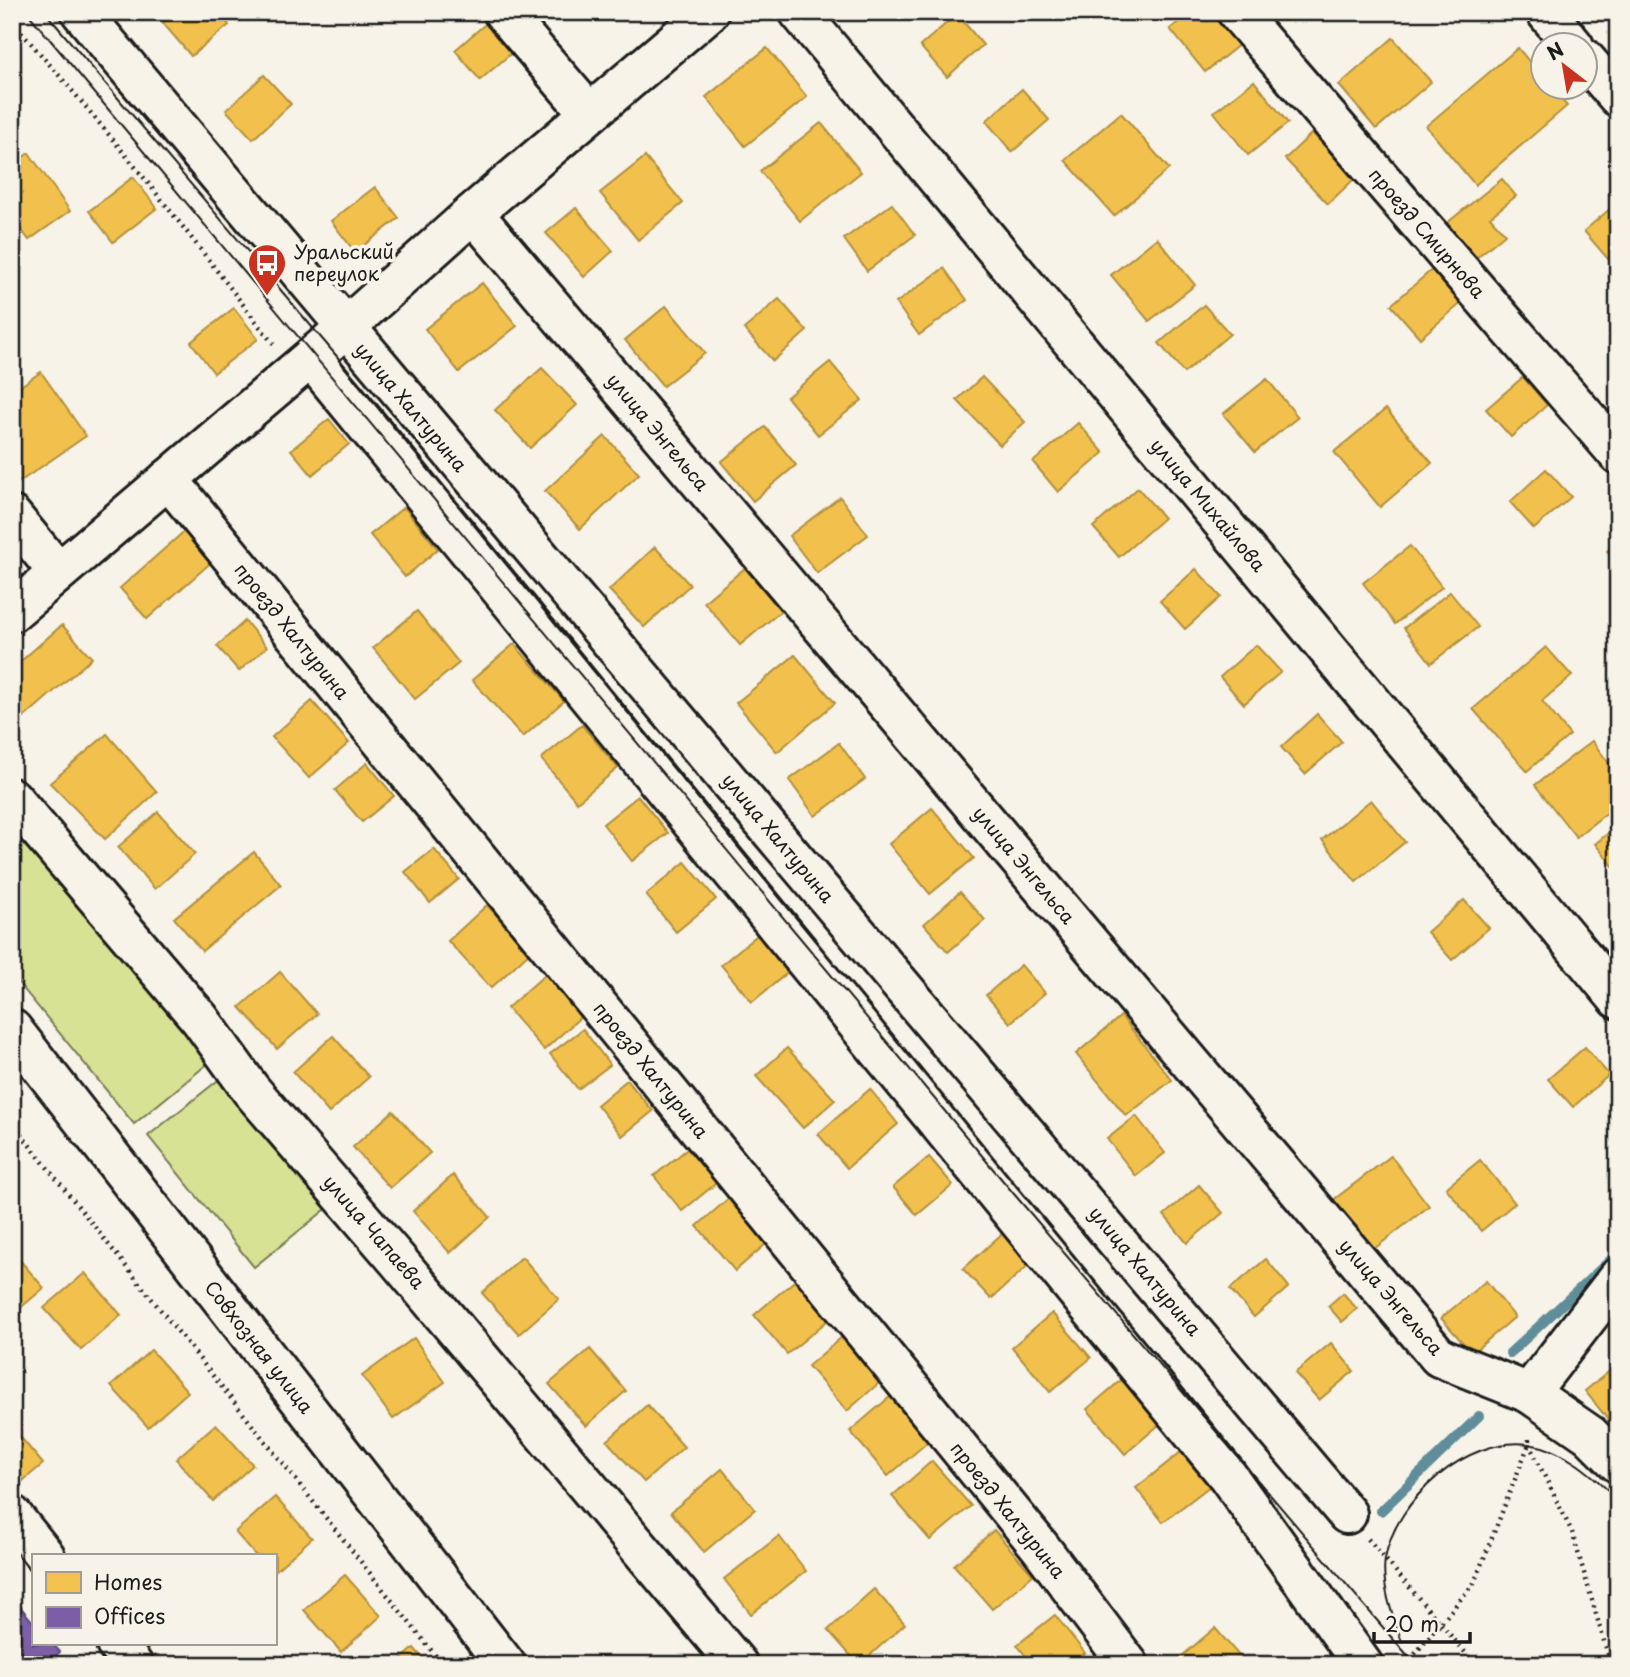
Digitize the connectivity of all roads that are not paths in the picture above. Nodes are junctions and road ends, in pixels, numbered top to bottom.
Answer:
1 (81, 12) edge
2 (503, 12) edge
3 (709, 12) edge
4 (799, 12) edge
5 (1237, 12) edge
6 (1546, 12) edge
7 (1562, 32) edge
8 (1598, 74) edge
9 (1618, 97) edge
10 (589, 113) junction
11 (473, 213) junction
12 (345, 328) junction
13 (294, 353) junction
14 (1618, 454) edge
15 (168, 479) junction
16 (12, 516) edge
17 (58, 572) junction
18 (12, 612) edge
19 (12, 798) edge
20 (1618, 999) edge
21 (12, 1029) edge
22 (1618, 1278) edge
23 (1529, 1394) junction
24 (1618, 1462) edge
25 (1347, 1514) road end
26 (12, 1516) edge
27 (43, 1554) edge
28 (118, 1646) edge
29 (133, 1665) edge
30 (506, 1665) edge
31 (738, 1665) edge
32 (1129, 1665) edge
33 (1363, 1665) edge

1 - 12 street, улица Халтурина
2 - 10 street
3 - 10 street
4 - 20 street, улица Михайлова
5 - 14 street, проезд Смирнова
6 - 7 street
8 - 9 street
10 - 11 street
11 - 12 street
11 - 23 street, улица Энгельса
12 - 13 street
12 - 25 street, улица Халтурина
13 - 15 street
13 - 33 street
15 - 17 street
15 - 32 street, проезд Халтурина
16 - 17 street
17 - 18 street
19 - 31 street, улица Чапаева
21 - 30 street, Совхозная улица
22 - 23 street
23 - 24 street, улица Энгельса
26 - 27 street
28 - 29 street

